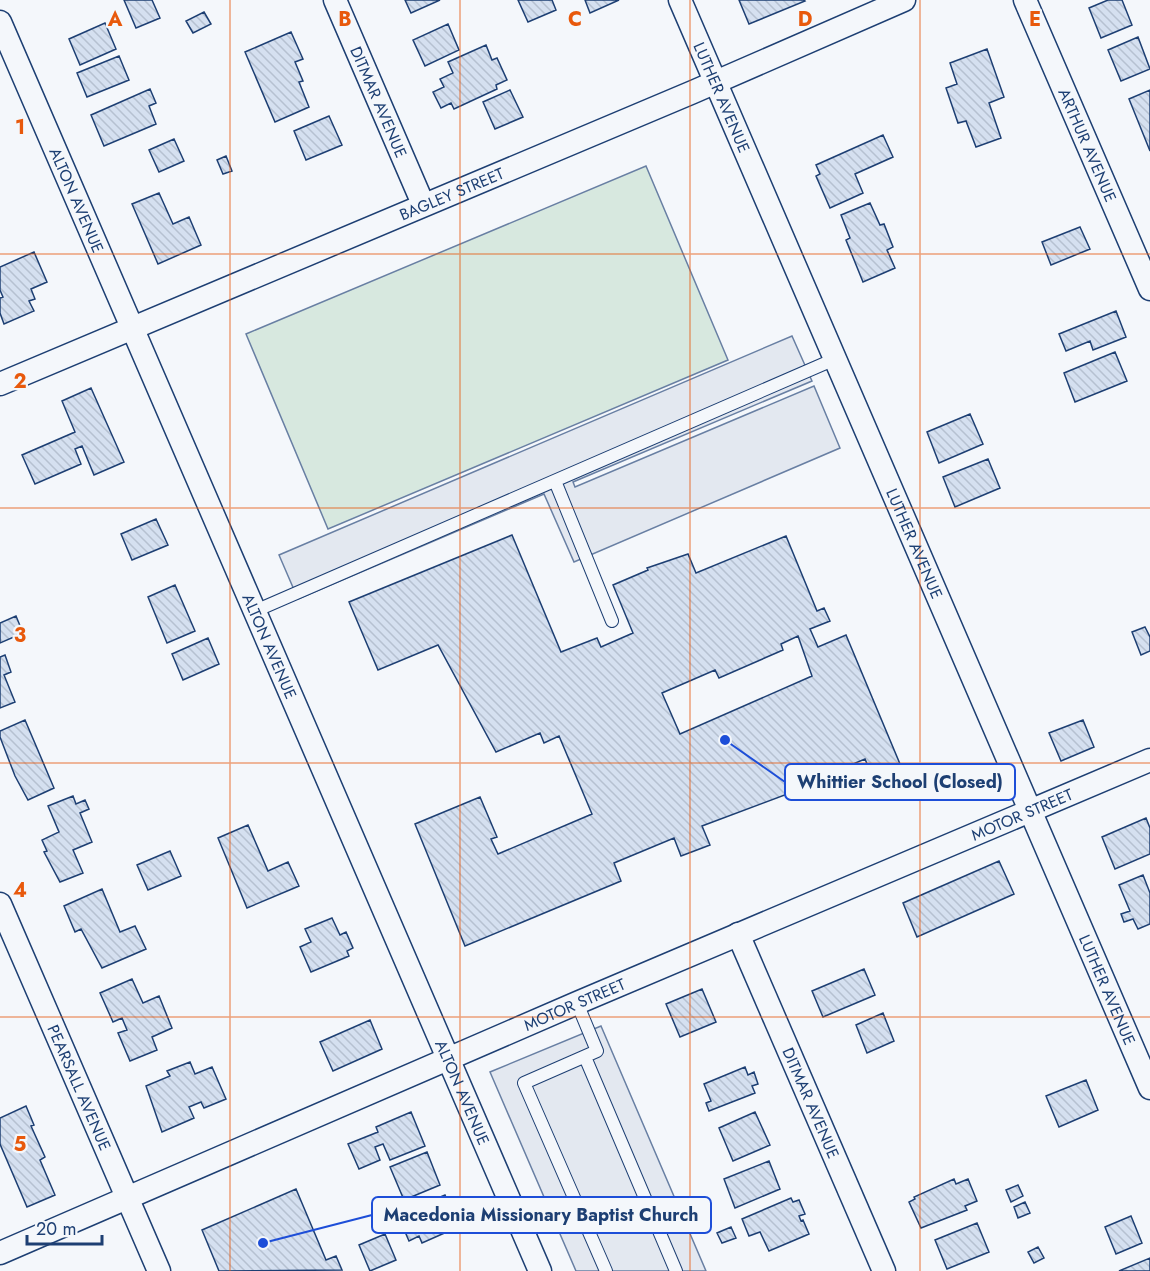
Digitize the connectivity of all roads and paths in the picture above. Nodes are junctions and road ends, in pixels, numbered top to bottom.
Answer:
1 (335, 0) edge
2 (680, 0) edge
3 (904, 0) edge
4 (1025, 0) edge
5 (0, 22) edge
6 (716, 82) junction
7 (423, 204) junction
8 (1150, 289) edge
9 (132, 327) junction
10 (835, 359) junction
11 (0, 384) edge
12 (555, 480) junction
13 (255, 611) junction
14 (612, 621) dead end
15 (1150, 760) edge
16 (1031, 811) junction
17 (0, 904) edge
18 (738, 934) junction
19 (577, 1003) junction
20 (585, 1056) junction
21 (448, 1058) junction
22 (1150, 1088) edge
23 (127, 1198) junction
24 (0, 1252) edge
25 (159, 1271) edge
26 (540, 1271) edge
27 (606, 1271) edge
28 (676, 1271) edge
29 (884, 1271) edge

1 - 7 street, DITMAR AVENUE
2 - 6 street, LUTHER AVENUE
3 - 6 street, BAGLEY STREET
4 - 8 street, ARTHUR AVENUE
5 - 9 street, ALTON AVENUE
6 - 7 street, BAGLEY STREET
6 - 10 street, LUTHER AVENUE
7 - 9 street, BAGLEY STREET
9 - 11 street, BAGLEY STREET
9 - 13 street, ALTON AVENUE
10 - 12 lane
10 - 16 street, LUTHER AVENUE
12 - 13 lane
12 - 14 lane
13 - 21 street, ALTON AVENUE
15 - 16 street, MOTOR STREET
16 - 18 street, MOTOR STREET
16 - 22 street, LUTHER AVENUE
17 - 23 street, PEARSALL AVENUE
18 - 19 street, MOTOR STREET
18 - 29 street, DITMAR AVENUE
19 - 20 lane
19 - 21 street, MOTOR STREET
20 - 27 lane
20 - 28 lane
21 - 23 street, MOTOR STREET
21 - 26 street, ALTON AVENUE
23 - 24 street, MOTOR STREET
23 - 25 street, PEARSALL AVENUE

